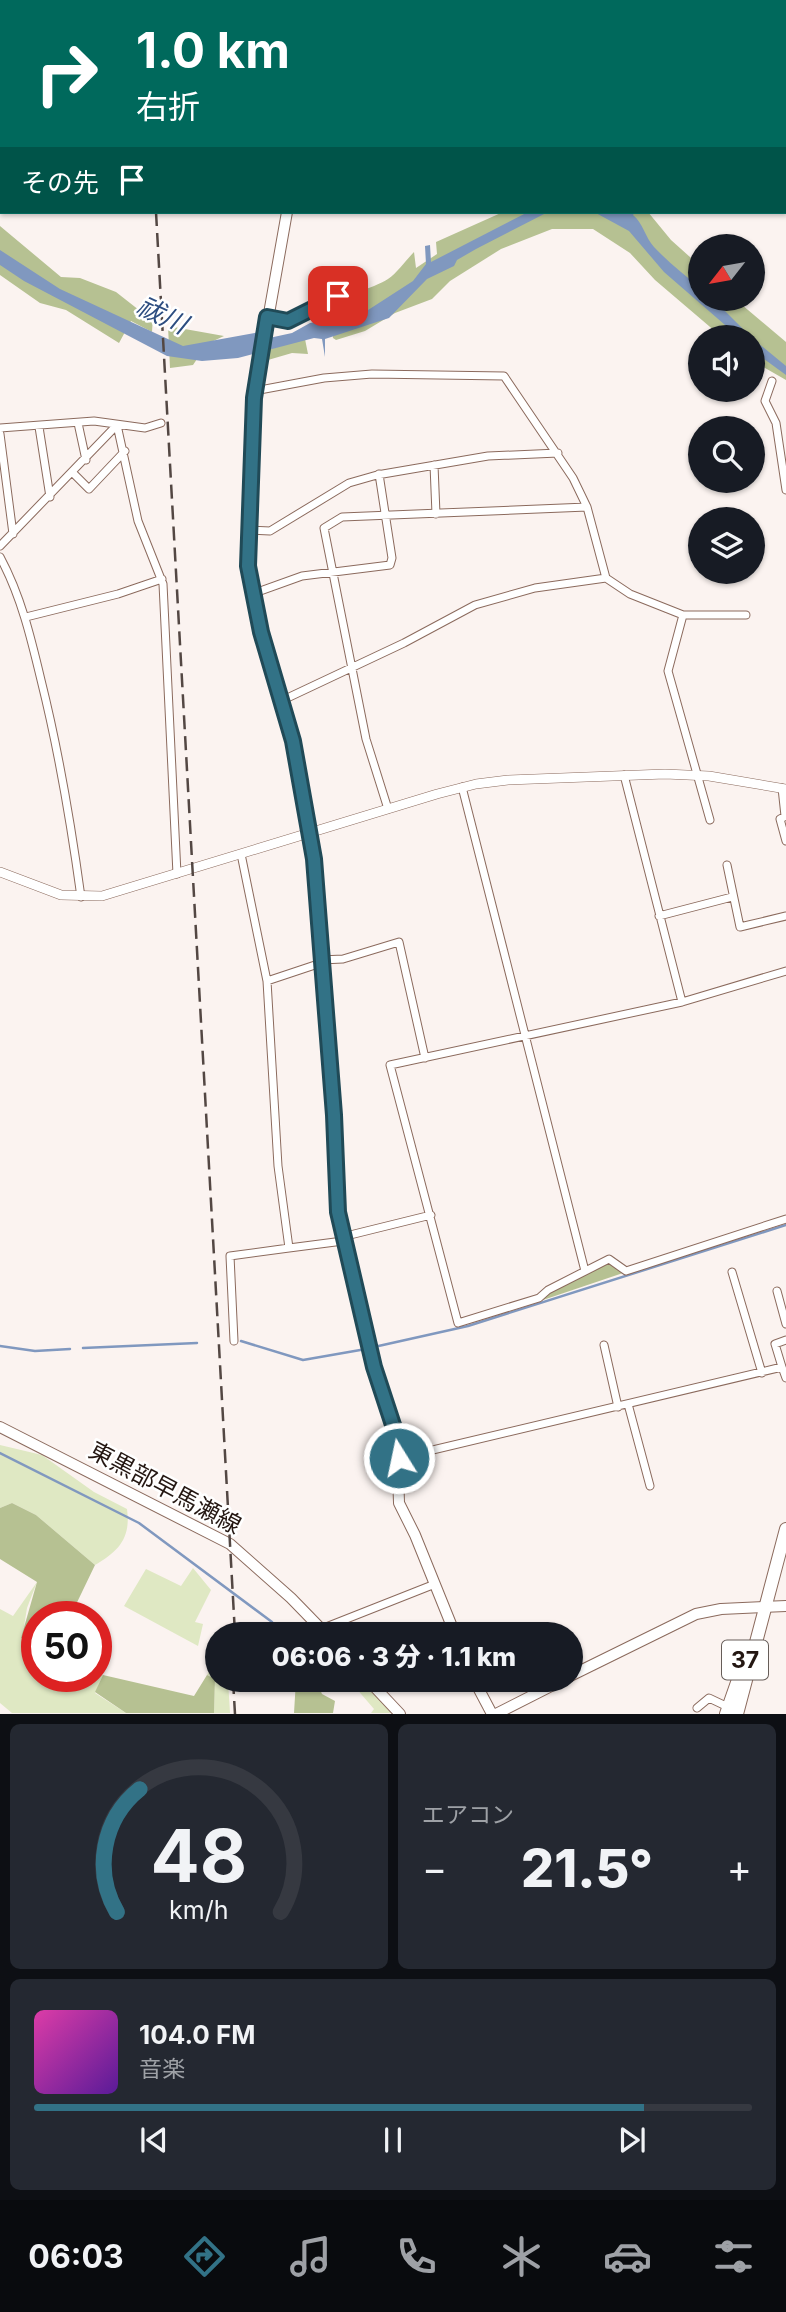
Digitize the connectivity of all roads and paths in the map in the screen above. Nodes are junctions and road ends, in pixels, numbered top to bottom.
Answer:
1 (287, 214) edge
2 (356, 285) dead end
3 (267, 319) junction
4 (772, 381) dead end
5 (254, 391) junction
6 (78, 423) junction
7 (161, 423) dead end
8 (117, 425) junction
9 (38, 427) junction
10 (0, 428) edge
11 (0, 434) edge
12 (125, 451) junction
13 (558, 453) junction
14 (86, 460) junction
15 (434, 465) junction
16 (73, 473) junction
17 (379, 474) junction
18 (0, 488) edge
19 (786, 490) edge
20 (8, 497) junction
21 (50, 497) junction
22 (587, 507) junction
23 (436, 514) junction
24 (386, 516) junction
25 (249, 530) junction
26 (13, 534) junction
27 (0, 546) edge
28 (0, 557) edge
29 (334, 574) junction
30 (606, 578) junction
31 (162, 579) junction
32 (252, 594) junction
33 (683, 615) junction
34 (746, 615) dead end
35 (26, 617) junction
36 (351, 667) junction
37 (283, 701) junction
38 (624, 775) junction
39 (698, 775) junction
40 (463, 787) junction
41 (784, 789) edge
42 (388, 809) junction
43 (785, 816) edge
44 (710, 820) dead end
45 (310, 834) junction
46 (786, 841) edge
47 (241, 854) junction
48 (727, 865) dead end
49 (0, 872) edge
50 (177, 874) junction
51 (81, 897) junction
52 (732, 897) junction
53 (659, 916) junction
54 (786, 916) edge
55 (321, 961) junction
56 (786, 971) edge
57 (267, 981) junction
58 (682, 1002) junction
59 (526, 1036) junction
60 (425, 1058) junction
61 (431, 1215) junction
62 (786, 1219) edge
63 (343, 1239) junction
64 (289, 1248) junction
65 (585, 1271) junction
66 (732, 1272) dead end
67 (777, 1291) dead end
68 (786, 1324) edge
69 (234, 1340) dead end
70 (786, 1340) edge
71 (604, 1345) dead end
72 (782, 1367) junction
73 (762, 1373) junction
74 (786, 1378) edge
75 (628, 1404) junction
76 (618, 1407) junction
77 (0, 1427) edge
78 (399, 1458) junction
79 (650, 1486) dead end
80 (786, 1529) edge
81 (435, 1584) junction
82 (786, 1606) edge
83 (765, 1608) junction
84 (312, 1622) edge
85 (346, 1622) edge
86 (450, 1622) edge
87 (583, 1670) edge
88 (380, 1692) edge
89 (481, 1692) edge
90 (538, 1692) edge
91 (697, 1709) dead end
92 (730, 1711) edge
93 (400, 1713) edge
94 (494, 1713) edge

1 - 3 main road
2 - 3 street
3 - 5 main road
4 - 19 street
5 - 13 street
5 - 25 main road
6 - 8 street
6 - 9 street
6 - 14 street
7 - 8 street
8 - 12 street
8 - 14 street
9 - 10 street
9 - 21 street
11 - 20 street
12 - 16 street
12 - 31 street
13 - 15 street
13 - 22 street
14 - 16 street
15 - 17 street
15 - 23 street
16 - 21 street
17 - 24 street
17 - 25 street
18 - 20 street
20 - 26 street
21 - 26 street
22 - 23 street
22 - 30 street
23 - 24 street
24 - 29 street
24 - 29 street
25 - 32 main road
26 - 27 street
28 - 35 street
29 - 32 street
29 - 36 street
30 - 33 street
30 - 36 street
31 - 35 street
31 - 50 street
32 - 37 main road
33 - 34 street
33 - 39 street
35 - 51 street
36 - 37 street
36 - 42 street
37 - 45 main road
38 - 39 street
38 - 40 street
38 - 53 street
39 - 41 street
39 - 44 street
40 - 42 street
40 - 59 street
41 - 43 street
42 - 45 street
43 - 46 street
45 - 47 street
45 - 55 main road
47 - 50 street
47 - 57 street
48 - 52 street
49 - 51 street
50 - 51 street
52 - 53 street
52 - 54 street
53 - 58 street
55 - 57 street
55 - 60 street
55 - 63 main road
56 - 58 street
57 - 64 street
58 - 59 street
59 - 60 street
59 - 65 street
60 - 61 street
61 - 63 street
61 - 65 street
62 - 65 street
63 - 64 street
63 - 78 main road
64 - 69 street
66 - 73 street
67 - 68 street
70 - 72 street
71 - 76 street
72 - 73 street
72 - 74 street
73 - 75 street
75 - 76 street
75 - 79 street
76 - 78 street
77 - 84 main road, 東黒部早馬瀬線
78 - 81 main road
80 - 83 main road, 37
81 - 85 street
81 - 86 main road
82 - 83 main road
83 - 87 main road
83 - 92 main road, 37
88 - 93 main road
89 - 94 main road
90 - 94 main road
91 - 92 street

